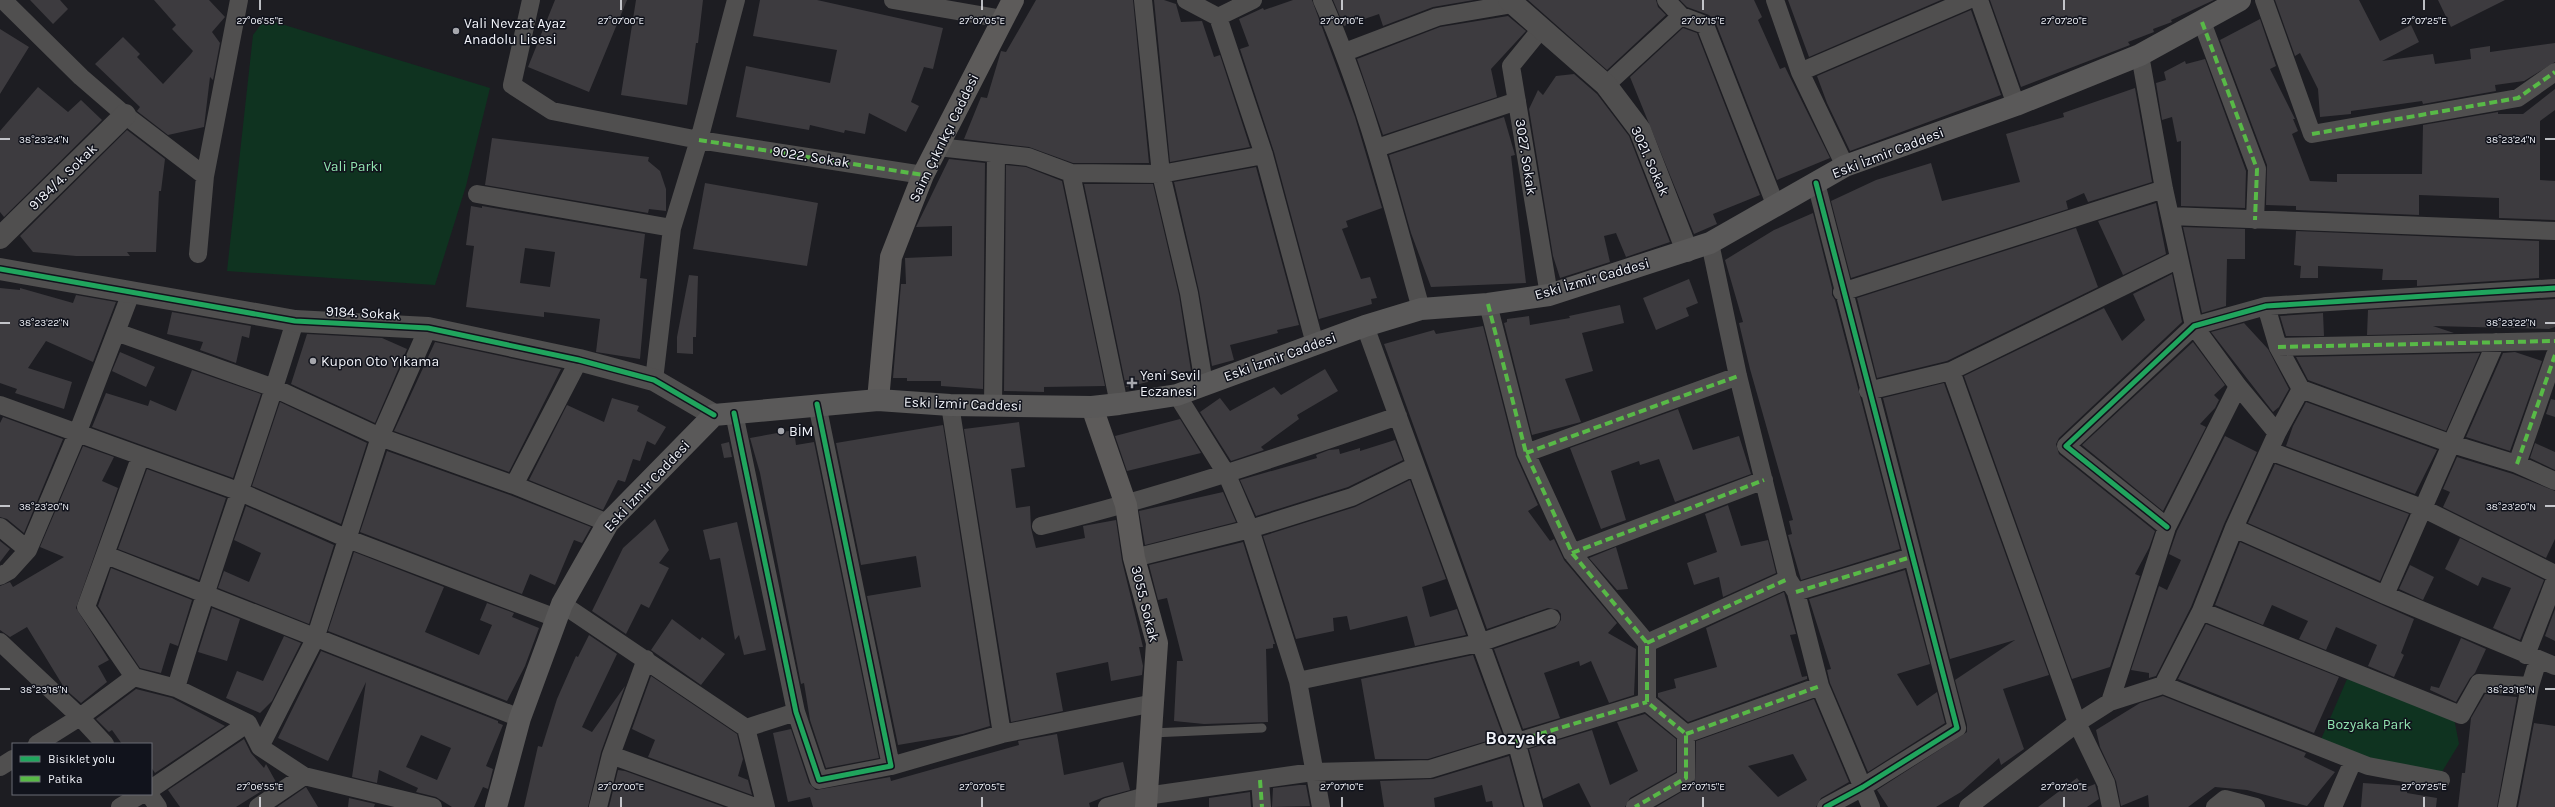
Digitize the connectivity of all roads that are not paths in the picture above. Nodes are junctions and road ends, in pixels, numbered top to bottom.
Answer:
1 (3, 0) edge
2 (239, 0) edge
3 (531, 0) edge
4 (736, 0) edge
5 (893, 0) edge
6 (1142, 0) edge
7 (1186, 0) edge
8 (1252, 0) edge
9 (1322, 0) edge
10 (1666, 0) edge
11 (1775, 0) edge
12 (1968, 0) edge
13 (1979, 0) edge
14 (2240, 0) edge
15 (2264, 0) edge
16 (1511, 2) edge
17 (1008, 9) edge
18 (1681, 16) junction
19 (1218, 17) junction
20 (2202, 22) junction
21 (1541, 29) junction
22 (1345, 52) junction
23 (2140, 55) junction
24 (1800, 72) junction
25 (2555, 72) edge
26 (1606, 85) junction
27 (1517, 102) junction
28 (2016, 105) junction
29 (125, 115) junction
30 (698, 140) junction
31 (938, 147) junction
32 (1376, 148) junction
33 (996, 155) junction
34 (1264, 155) junction
35 (1845, 166) junction
36 (1071, 173) junction
37 (1161, 174) junction
38 (923, 175) junction
39 (205, 176) junction
40 (1816, 183) junction
41 (2164, 189) junction
42 (477, 194) dead end
43 (1775, 204) junction
44 (2170, 216) junction
45 (2255, 220) junction
46 (672, 228) junction
47 (2555, 231) edge
48 (0, 238) edge
49 (1710, 243) junction
50 (1687, 251) junction
51 (198, 254) dead end
52 (2179, 258) junction
53 (0, 269) edge
54 (2555, 288) edge
55 (1842, 292) junction
56 (131, 293) junction
57 (1549, 295) junction
58 (1488, 304) junction
59 (2266, 306) junction
60 (1421, 309) junction
61 (295, 321) junction
62 (1365, 326) junction
63 (2194, 326) junction
64 (428, 328) junction
65 (116, 332) junction
66 (2555, 341) edge
67 (2496, 342) junction
68 (1315, 344) junction
69 (2278, 347) junction
70 (2555, 355) edge
71 (579, 360) junction
72 (1951, 371) junction
73 (1738, 376) junction
74 (654, 380) junction
75 (1204, 384) junction
76 (2238, 386) junction
77 (274, 388) junction
78 (2301, 388) junction
79 (1868, 390) junction
80 (1177, 395) junction
81 (878, 400) junction
82 (818, 404) junction
83 (1119, 404) junction
84 (0, 405) edge
85 (950, 405) junction
86 (993, 405) junction
87 (1092, 407) junction
88 (724, 414) junction
89 (1398, 416) junction
90 (2277, 433) junction
91 (77, 434) junction
92 (380, 437) junction
93 (2452, 444) junction
94 (2270, 451) junction
95 (1526, 453) junction
96 (140, 458) junction
97 (2517, 464) junction
98 (1415, 466) junction
99 (1227, 475) junction
100 (1764, 480) junction
101 (2555, 481) edge
102 (514, 485) junction
103 (238, 492) junction
104 (1126, 505) junction
105 (2422, 508) junction
106 (608, 523) junction
107 (1041, 526) dead end
108 (0, 527) edge
109 (2167, 527) junction
110 (2234, 528) junction
111 (1250, 529) junction
112 (348, 539) junction
113 (28, 550) junction
114 (1572, 552) junction
115 (106, 555) junction
116 (1911, 557) junction
117 (1134, 558) junction
118 (2555, 574) edge
119 (0, 576) edge
120 (2555, 580) edge
121 (1792, 586) junction
122 (203, 595) junction
123 (2385, 595) junction
124 (559, 611) junction
125 (2201, 611) junction
126 (1551, 618) dead end
127 (315, 639) junction
128 (0, 642) edge
129 (1479, 643) junction
130 (1647, 643) junction
131 (646, 659) junction
132 (2540, 661) edge
133 (134, 677) junction
134 (1298, 681) junction
135 (2163, 685) junction
136 (1820, 686) junction
137 (2530, 686) junction
138 (176, 688) junction
139 (1647, 702) junction
140 (2110, 702) junction
141 (1154, 703) junction
142 (796, 712) junction
143 (80, 717) junction
144 (520, 718) junction
145 (248, 723) junction
146 (2077, 723) junction
147 (746, 728) junction
148 (1262, 728) dead end
149 (1152, 733) junction
150 (1002, 734) junction
151 (1686, 734) junction
152 (1516, 741) junction
153 (39, 743) edge
154 (104, 743) edge
155 (260, 748) junction
156 (611, 755) junction
157 (12, 760) edge
158 (2353, 761) junction
159 (891, 766) junction
160 (0, 767) edge
161 (1313, 772) junction
162 (304, 776) junction
163 (1260, 780) junction
164 (2441, 780) dead end
165 (152, 787) edge
166 (1863, 787) junction
167 (140, 795) edge
168 (150, 795) edge
169 (1146, 801) edge
170 (267, 805) edge
171 (120, 807) edge
172 (158, 807) edge
173 (433, 807) edge
174 (496, 807) edge
175 (598, 807) edge
176 (755, 807) edge
177 (766, 807) edge
178 (1107, 807) edge
179 (1262, 807) edge
180 (1321, 807) edge
181 (1534, 807) edge
182 (1635, 807) edge
183 (1826, 807) edge
184 (1871, 807) edge
185 (1968, 807) edge
186 (2111, 807) edge
187 (2214, 807) edge
188 (2256, 807) edge
189 (2333, 807) edge
190 (2507, 807) edge

1 - 29 street
2 - 39 street
3 - 30 street, 9022. Sokak
4 - 30 street
5 - 17 street
6 - 37 street
7 - 19 street
8 - 19 street
9 - 22 street
10 - 18 street
11 - 24 street
12 - 24 street
13 - 28 street
14 - 20 main road, Eski İzmir Caddesi
15 - 25 street
16 - 21 street, 3021. Sokak
16 - 22 street
17 - 31 main road, Saim Çıkrıkçı Caddesi
18 - 26 street
18 - 43 street
19 - 34 street
20 - 23 main road, Eski İzmir Caddesi
20 - 45 street
21 - 26 street, 3021. Sokak
21 - 27 street, 3027. Sokak
22 - 32 street
23 - 28 main road, Eski İzmir Caddesi
23 - 41 street
24 - 35 street
26 - 50 street, 3021. Sokak
27 - 32 street
27 - 57 street, 3027. Sokak
28 - 35 main road, Eski İzmir Caddesi
29 - 39 street
29 - 48 street, 9184/4. Sokak
30 - 38 street, 9022. Sokak
30 - 46 street
31 - 33 street
31 - 38 main road, Saim Çıkrıkçı Caddesi
32 - 60 street
33 - 36 street
33 - 86 street
34 - 37 street
34 - 68 street
35 - 40 main road, Eski İzmir Caddesi
36 - 37 street
36 - 83 street
37 - 75 street
38 - 81 main road, Saim Çıkrıkçı Caddesi
39 - 51 street
40 - 43 main road, Eski İzmir Caddesi
40 - 55 street
41 - 44 street
41 - 55 street
42 - 46 street
43 - 49 main road, Eski İzmir Caddesi
44 - 45 street
44 - 52 street
45 - 47 street
46 - 74 street
49 - 50 main road, Eski İzmir Caddesi
49 - 73 street
50 - 57 main road, Eski İzmir Caddesi
52 - 63 street
52 - 72 street
53 - 56 street, 9184. Sokak
54 - 59 street
55 - 79 street
56 - 61 street, 9184. Sokak
56 - 65 street
57 - 58 main road, Eski İzmir Caddesi
58 - 60 main road, Eski İzmir Caddesi
58 - 95 street
59 - 63 street
59 - 69 street
60 - 62 main road, Eski İzmir Caddesi
61 - 64 street, 9184. Sokak
61 - 77 street
62 - 68 main road, Eski İzmir Caddesi
62 - 89 street
63 - 76 street
63 - 109 street
64 - 71 street, 9184. Sokak
64 - 92 street
65 - 77 street
65 - 91 street
66 - 67 street
67 - 69 street
67 - 93 street
68 - 75 main road, Eski İzmir Caddesi
69 - 78 street
70 - 97 street
71 - 74 street, 9184. Sokak
71 - 102 street
72 - 79 street
72 - 146 street
73 - 95 street
73 - 100 street
74 - 88 street, 9184. Sokak
75 - 80 main road, Eski İzmir Caddesi
76 - 90 street
76 - 109 street
77 - 92 street
77 - 103 street
78 - 90 street
78 - 93 street
79 - 116 street
80 - 83 main road, Eski İzmir Caddesi
80 - 99 street
81 - 82 main road, Eski İzmir Caddesi
81 - 85 main road, Eski İzmir Caddesi
82 - 88 main road, Eski İzmir Caddesi
82 - 159 street
83 - 87 main road, Eski İzmir Caddesi
84 - 91 street
85 - 86 main road, Eski İzmir Caddesi
85 - 150 street
86 - 87 main road, Eski İzmir Caddesi
87 - 104 main road, 3055. Sokak
88 - 106 main road, Eski İzmir Caddesi
88 - 142 street
89 - 98 street
89 - 99 street
90 - 94 street
91 - 96 street
91 - 113 street
92 - 102 street
92 - 112 street
93 - 97 street
93 - 105 street
94 - 105 street
94 - 110 street
95 - 114 street
96 - 103 street
96 - 115 street
97 - 101 street
98 - 111 street
98 - 129 street
99 - 104 street
99 - 111 street
100 - 114 street
100 - 121 street
102 - 106 street
103 - 112 street
103 - 122 street
104 - 107 street
104 - 117 main road, 3055. Sokak
105 - 118 street
105 - 123 street
106 - 124 main road, Eski İzmir Caddesi
108 - 113 street
109 - 140 street
110 - 123 street
110 - 125 street
111 - 117 street
111 - 134 street
112 - 124 street
112 - 127 street
113 - 119 street
114 - 130 street
115 - 122 street
115 - 133 street
116 - 121 street
116 - 166 street
117 - 141 main road, 3055. Sokak
120 - 132 street
121 - 130 street
121 - 136 street
122 - 127 street
122 - 138 street
123 - 132 street
124 - 131 street
124 - 144 main road, Eski İzmir Caddesi
125 - 135 street
125 - 137 street
126 - 129 street
127 - 144 street
127 - 155 street
128 - 143 street
129 - 134 street
129 - 152 street
130 - 139 street
131 - 147 street
131 - 156 street
132 - 137 street
133 - 138 street
133 - 143 street
134 - 161 street
135 - 140 street
135 - 158 street
136 - 151 street
136 - 166 street
137 - 190 street
138 - 145 street
139 - 151 street
139 - 152 street
140 - 146 street
141 - 149 main road, 3055. Sokak
141 - 150 street
142 - 147 street
142 - 159 street
143 - 153 street
143 - 154 street
144 - 174 main road, Eski İzmir Caddesi
145 - 155 street
145 - 165 street
146 - 185 street
146 - 186 street
147 - 177 street
148 - 149 lane
149 - 169 main road, 3055. Sokak
150 - 159 street
151 - 182 street
152 - 161 street
152 - 181 street
155 - 162 street
156 - 175 street
156 - 176 street
157 - 160 street
158 - 164 street
158 - 189 street
161 - 163 street
161 - 180 street
162 - 170 street
162 - 173 street
163 - 169 street
163 - 179 street
166 - 183 street
166 - 184 street
167 - 171 street
168 - 172 street
169 - 178 street
187 - 188 street

